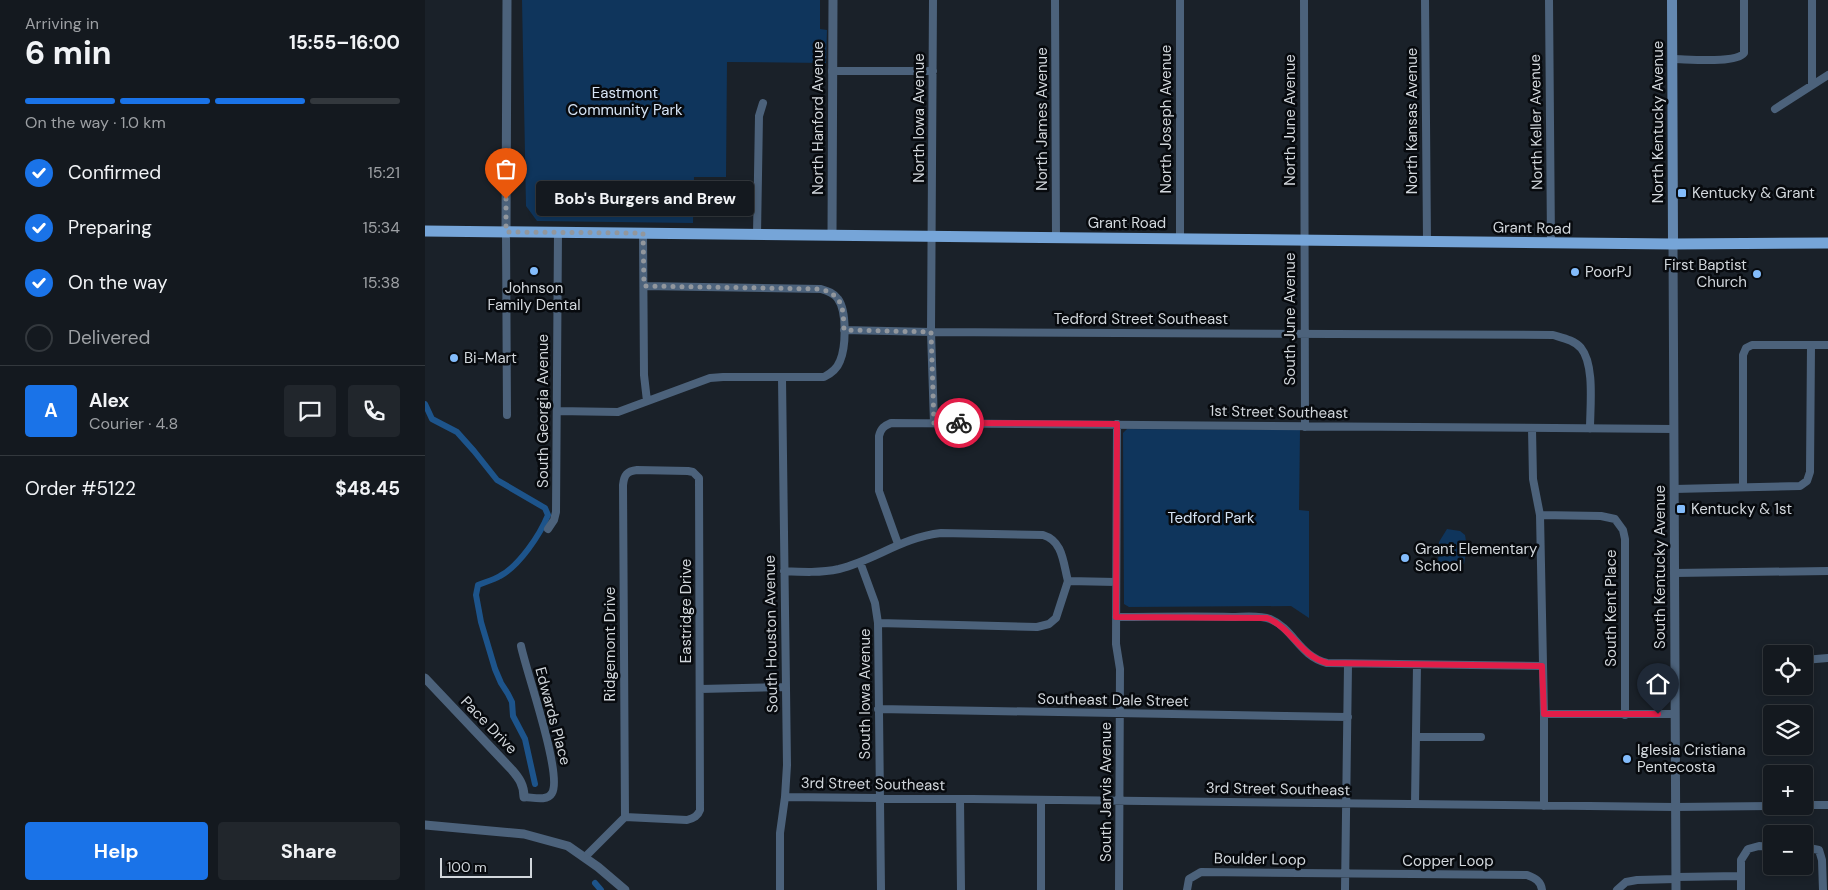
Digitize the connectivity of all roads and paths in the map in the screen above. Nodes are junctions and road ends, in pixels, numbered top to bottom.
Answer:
1 (507, 0) edge
2 (833, 0) edge
3 (933, 0) edge
4 (1055, 0) edge
5 (1180, 0) edge
6 (1303, 0) edge
7 (1425, 0) edge
8 (1549, 0) edge
9 (1672, 0) edge
10 (1744, 0) edge
11 (1812, 0) edge
12 (1673, 59) junction
13 (831, 71) junction
14 (933, 71) junction
15 (1828, 75) edge
16 (1812, 84) junction
17 (763, 103) dead end
18 (1775, 108) dead end
19 (425, 231) edge
20 (506, 232) junction
21 (558, 232) junction
22 (643, 233) junction
23 (757, 234) junction
24 (832, 235) junction
25 (932, 236) junction
26 (1057, 238) junction
27 (1180, 239) junction
28 (1304, 240) junction
29 (1427, 241) junction
30 (1551, 243) junction
31 (1828, 243) edge
32 (1673, 244) junction
33 (644, 286) junction
34 (844, 330) junction
35 (931, 332) junction
36 (1304, 333) junction
37 (1828, 345) edge
38 (1811, 346) junction
39 (782, 378) junction
40 (647, 401) junction
41 (557, 411) junction
42 (507, 415) dead end
43 (934, 423) junction
44 (1117, 424) junction
45 (1305, 427) junction
46 (1532, 429) junction
47 (1590, 429) junction
48 (1674, 429) junction
49 (628, 472) joint
50 (1743, 488) junction
51 (1674, 489) junction
52 (1540, 515) junction
53 (548, 529) dead end
54 (898, 544) junction
55 (860, 562) junction
56 (1828, 570) edge
57 (784, 571) junction
58 (1674, 573) junction
59 (1069, 580) junction
60 (1116, 582) junction
61 (1116, 617) junction
62 (878, 623) junction
63 (521, 646) dead end
64 (1828, 658) edge
65 (1813, 659) edge
66 (1348, 665) junction
67 (1417, 665) junction
68 (1542, 666) junction
69 (425, 678) edge
70 (785, 687) junction
71 (700, 689) junction
72 (878, 710) junction
73 (1121, 714) junction
74 (1544, 714) junction
75 (1625, 714) junction
76 (1675, 714) junction
77 (1348, 717) junction
78 (1416, 737) junction
79 (1481, 737) dead end
80 (524, 796) joint
81 (785, 797) junction
82 (879, 798) junction
83 (960, 799) junction
84 (1041, 800) junction
85 (1121, 801) junction
86 (1347, 804) junction
87 (1415, 804) junction
88 (1828, 804) edge
89 (1813, 805) edge
90 (1544, 806) junction
91 (1763, 806) edge
92 (1675, 808) junction
93 (625, 818) junction
94 (425, 825) edge
95 (1763, 846) edge
96 (1813, 849) edge
97 (585, 857) junction
98 (1345, 874) junction
99 (1741, 876) junction
100 (1676, 878) junction
101 (625, 890) edge
102 (780, 890) edge
103 (881, 890) edge
104 (961, 890) edge
105 (1041, 890) edge
106 (1119, 890) edge
107 (1187, 890) edge
108 (1345, 890) edge
109 (1542, 890) edge
110 (1617, 890) edge
111 (1676, 890) edge
112 (1741, 890) edge
113 (1823, 890) edge

1 - 20 street
2 - 13 street, North Hanford Avenue
3 - 14 street, North Iowa Avenue
4 - 26 street, North James Avenue
5 - 27 street, North Joseph Avenue
6 - 28 street, North June Avenue
7 - 29 street, North Kansas Avenue
8 - 30 street, North Keller Avenue
9 - 12 main road, North Kentucky Avenue
10 - 12 street
11 - 16 street
12 - 32 main road, North Kentucky Avenue
13 - 14 street
13 - 24 street, North Hanford Avenue
14 - 25 street, North Iowa Avenue
15 - 16 street
16 - 18 street
17 - 23 street
19 - 20 main road, Grant Road
20 - 21 main road, Grant Road
20 - 42 street
21 - 22 main road, Grant Road
21 - 41 street, South Georgia Avenue
22 - 23 main road, Grant Road
22 - 33 street
23 - 24 main road, Grant Road
24 - 25 main road, Grant Road
25 - 26 main road, Grant Road
25 - 35 street
26 - 27 main road, Grant Road
27 - 28 main road, Grant Road
28 - 29 main road, Grant Road
28 - 36 street, South June Avenue
29 - 30 main road, Grant Road
30 - 32 main road, Grant Road
31 - 32 main road, Grant Road
32 - 48 street, South Kentucky Avenue
33 - 34 street
33 - 40 street
34 - 35 street, Tedford Street Southeast
34 - 39 street
35 - 36 street, Tedford Street Southeast
35 - 43 street
36 - 45 street, South June Avenue
36 - 47 street, Tedford Street Southeast
37 - 38 street
38 - 50 street
38 - 50 street
39 - 40 street
39 - 57 street, South Houston Avenue
40 - 41 street
41 - 53 street, South Georgia Avenue
43 - 44 street, 1st Street Southeast
43 - 54 street, 1st Street Southeast
44 - 45 street, 1st Street Southeast
44 - 60 street, South Jarvis Avenue
45 - 46 street, 1st Street Southeast
46 - 47 street, 1st Street Southeast
46 - 52 street
47 - 48 street, 1st Street Southeast
48 - 51 street, South Kentucky Avenue
49 - 71 street, Eastridge Drive
49 - 93 street, Ridgemont Drive
50 - 51 street
51 - 58 street, South Kentucky Avenue
52 - 68 street
52 - 75 street, South Kent Place
54 - 55 street
54 - 59 street
55 - 57 street
55 - 62 street, South Iowa Avenue
56 - 58 street
57 - 70 street, South Houston Avenue
58 - 76 street, South Kentucky Avenue
59 - 60 street
59 - 62 street
60 - 61 street, South Jarvis Avenue
61 - 66 street
61 - 73 street, South Jarvis Avenue
62 - 72 street, South Iowa Avenue
63 - 80 street, Edwards Place
64 - 65 street
66 - 67 street
66 - 77 street
67 - 68 street
67 - 78 street
68 - 74 street
69 - 80 street, Pace Drive
70 - 71 street
70 - 81 street, South Houston Avenue
71 - 93 street, Eastridge Drive
72 - 73 street, Southeast Dale Street
72 - 82 street, South Iowa Avenue
73 - 77 street, Southeast Dale Street
73 - 85 street, South Jarvis Avenue
74 - 75 street
74 - 90 street
75 - 76 street
76 - 92 street, South Kentucky Avenue
77 - 86 street
78 - 79 street
78 - 87 street
81 - 82 street, 3rd Street Southeast
81 - 102 street, South Houston Avenue
82 - 83 street, 3rd Street Southeast
82 - 103 street, South Iowa Avenue
83 - 84 street, 3rd Street Southeast
83 - 104 street
84 - 85 street, 3rd Street Southeast
84 - 105 street
85 - 86 street, 3rd Street Southeast
85 - 106 street, South Jarvis Avenue
86 - 87 street, 3rd Street Southeast
86 - 98 street
87 - 90 street, 3rd Street Southeast
88 - 89 street
90 - 92 street, 3rd Street Southeast
91 - 92 street, 3rd Street Southeast
92 - 100 street, South Kentucky Avenue
93 - 97 street
94 - 97 street
95 - 99 street
96 - 113 street
97 - 101 street
98 - 107 street, Boulder Loop
98 - 108 street
98 - 109 street, Copper Loop
99 - 100 street
99 - 112 street
100 - 110 street
100 - 111 street, South Kentucky Avenue

